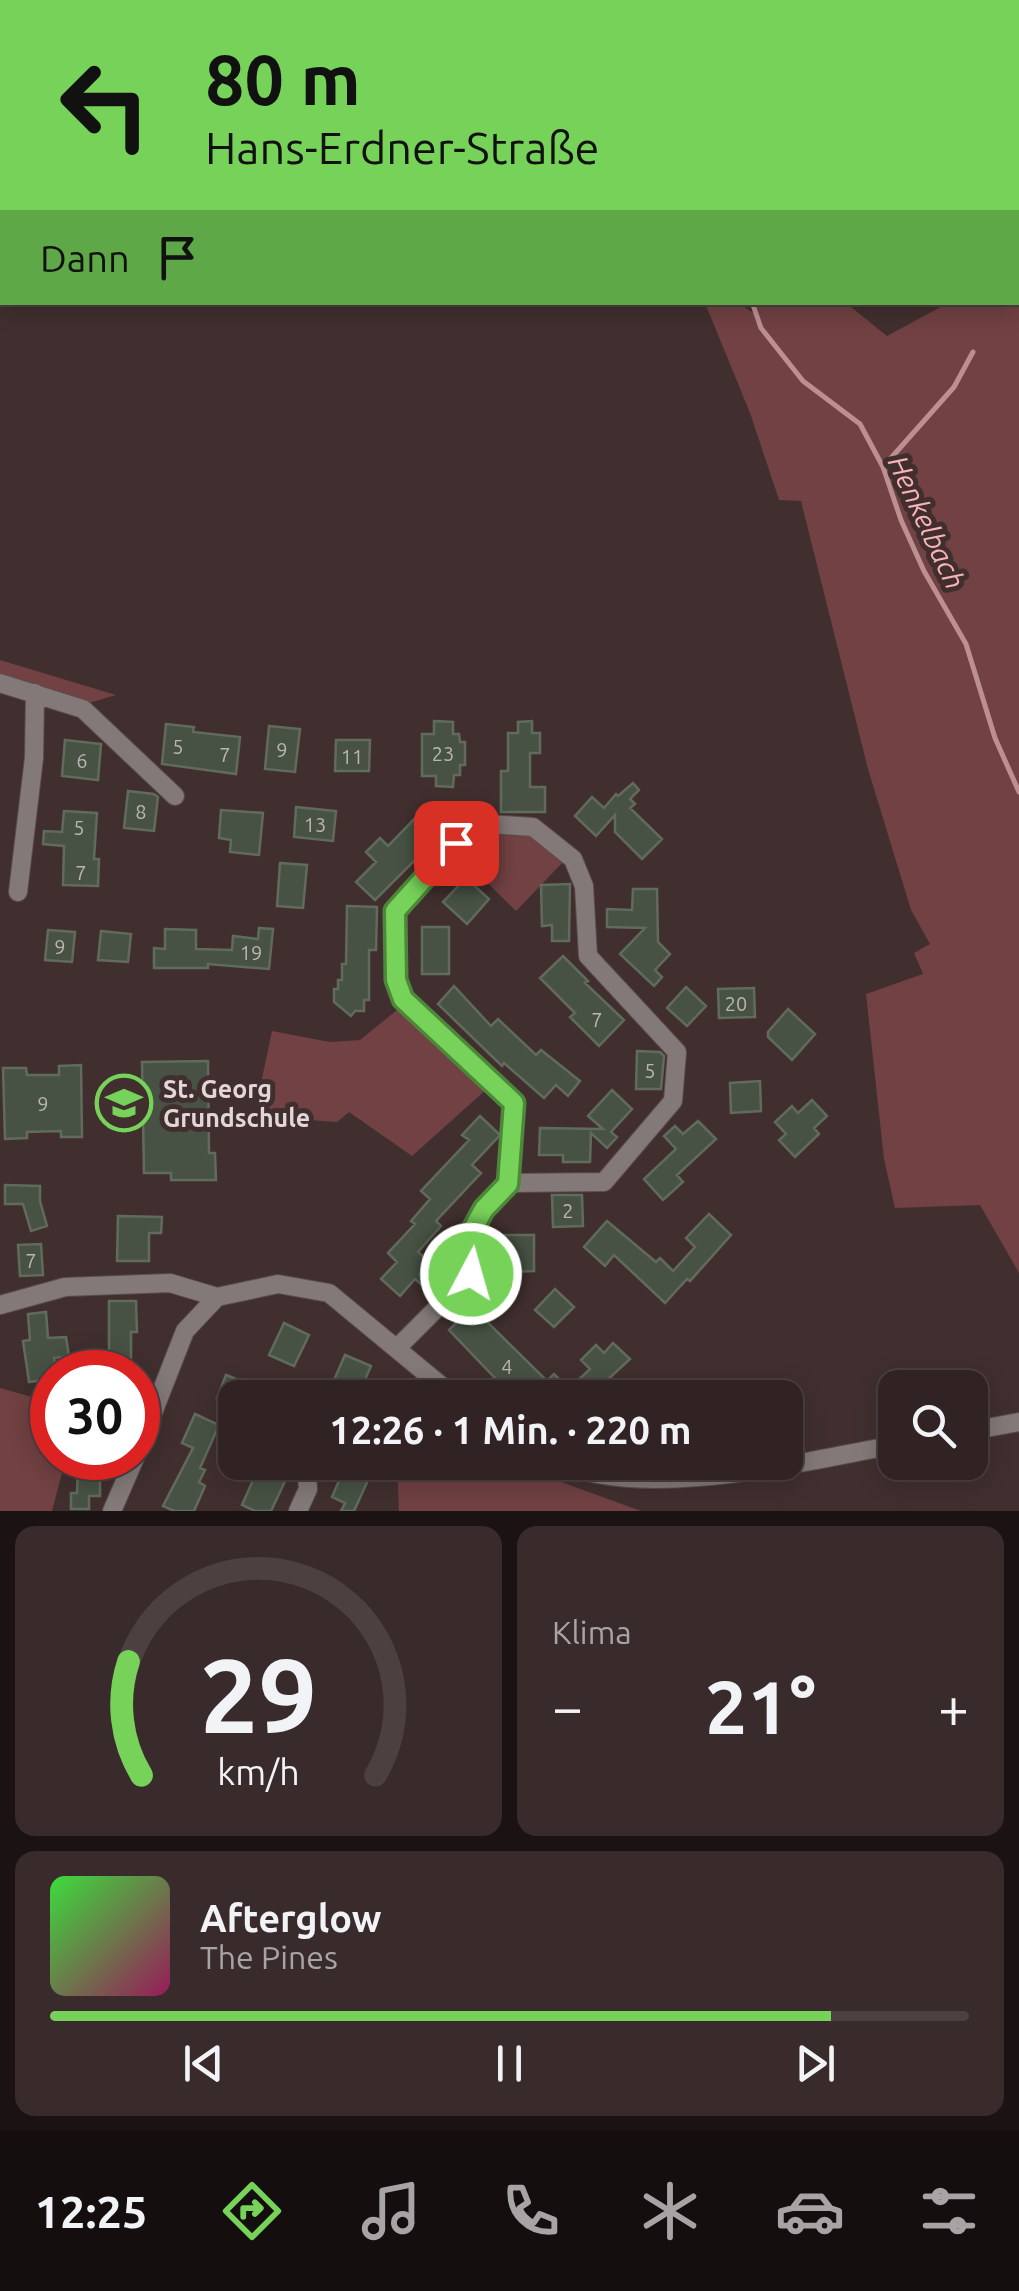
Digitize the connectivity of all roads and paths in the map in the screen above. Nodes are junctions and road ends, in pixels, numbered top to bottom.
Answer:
1 (0, 683) edge
2 (36, 693) junction
3 (175, 796) dead end
4 (18, 892) dead end
5 (508, 1184) junction
6 (217, 1297) junction
7 (0, 1306) edge
8 (398, 1347) junction
9 (436, 1380) edge
10 (160, 1394) edge
11 (1019, 1422) edge
12 (988, 1428) edge
13 (878, 1447) edge
14 (803, 1461) edge
15 (125, 1480) edge
16 (307, 1480) edge
17 (112, 1511) edge
18 (298, 1511) edge

1 - 2 street
2 - 3 street
2 - 4 street
5 - 5 street
5 - 8 street
6 - 7 street
6 - 8 street
6 - 10 street
8 - 9 street
11 - 12 street
13 - 14 street
15 - 17 street
16 - 18 street

